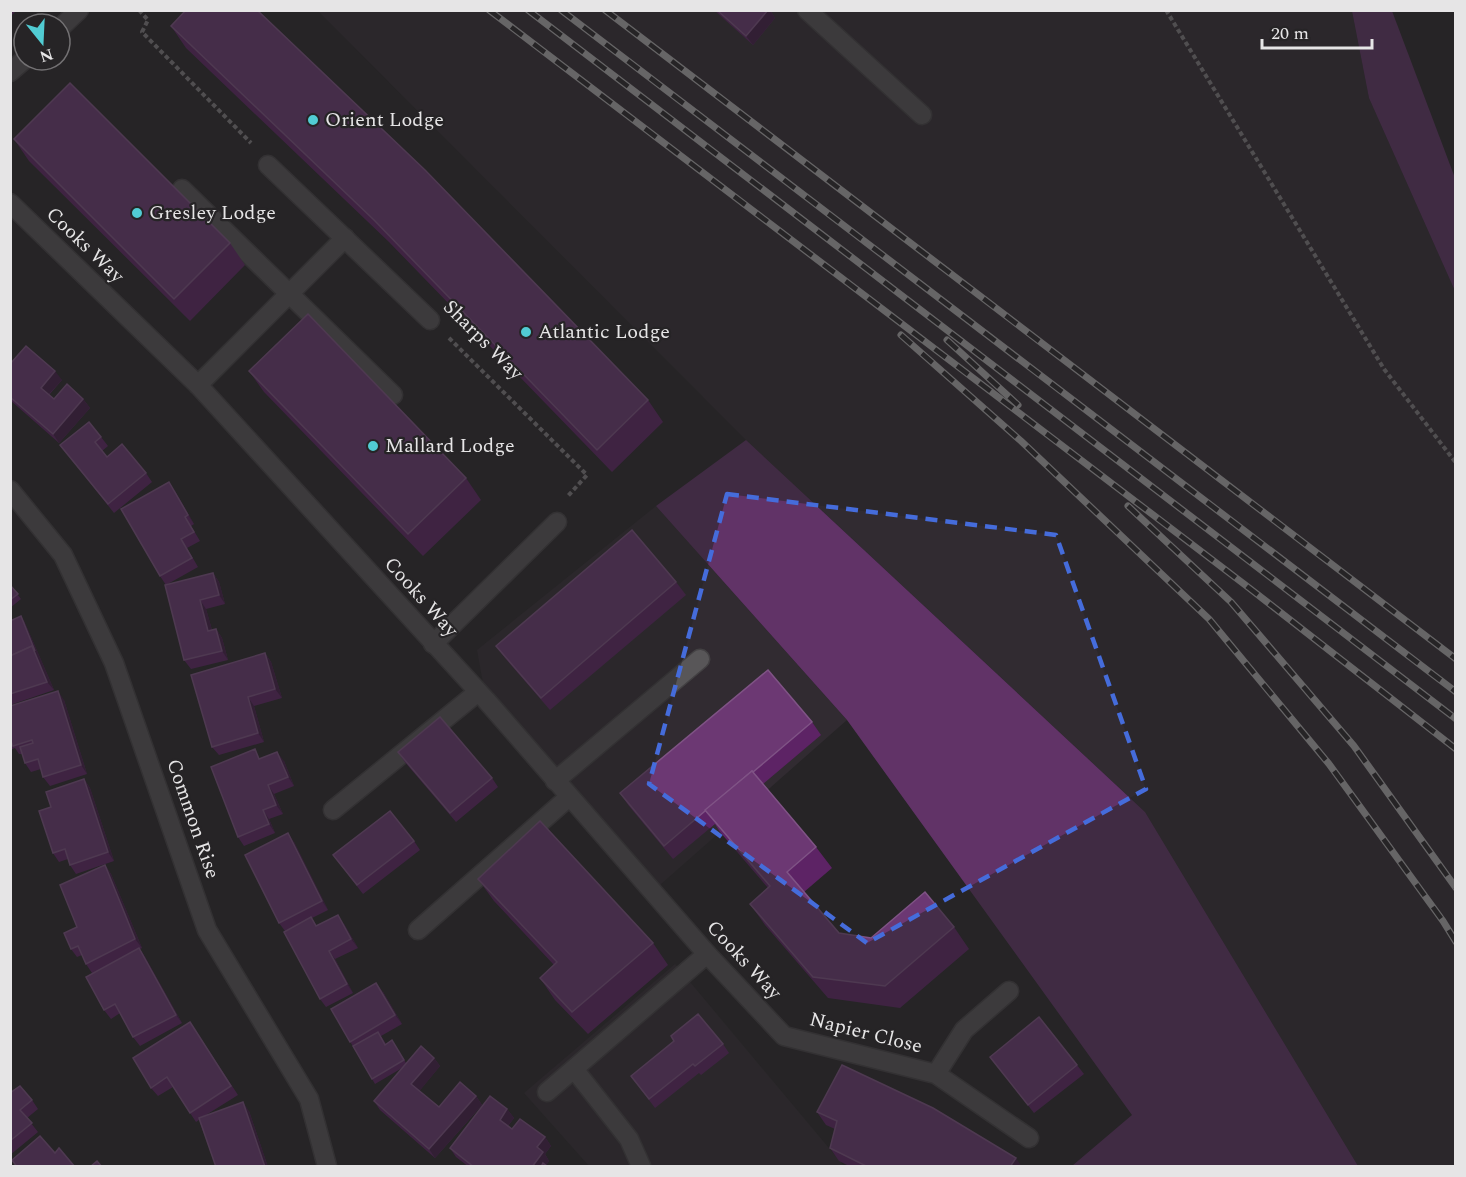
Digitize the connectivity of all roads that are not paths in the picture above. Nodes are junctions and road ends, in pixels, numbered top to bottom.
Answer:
1 (807, 10) edge
2 (922, 115) dead end
3 (268, 165) road end
4 (182, 189) dead end
5 (10, 203) edge
6 (345, 238) junction
7 (289, 296) junction
8 (430, 320) edge
9 (198, 385) junction
10 (393, 395) dead end
11 (10, 490) edge
12 (557, 522) dead end
13 (434, 644) junction
14 (700, 659) dead end
15 (478, 692) junction
16 (555, 781) junction
17 (570, 797) junction
18 (333, 810) dead end
19 (418, 930) dead end
20 (707, 954) junction
21 (1009, 991) dead end
22 (784, 1036) joint
23 (574, 1069) junction
24 (936, 1074) junction
25 (547, 1092) dead end
26 (1029, 1138) dead end
27 (327, 1167) edge
28 (641, 1167) edge

1 - 2 street
3 - 6 street, Sharps Way
4 - 7 street
5 - 9 street, Cooks Way
6 - 7 street
6 - 8 street, Sharps Way
7 - 9 street
7 - 10 street
9 - 13 street, Cooks Way
11 - 27 street, Common Rise
12 - 13 street
13 - 15 street, Cooks Way
14 - 16 street
15 - 16 street, Cooks Way
15 - 18 street
16 - 17 street, Cooks Way
17 - 19 street
17 - 20 street, Cooks Way
20 - 22 street, Cooks Way
20 - 23 street
21 - 24 street, Napier Close
22 - 24 street, Napier Close
23 - 25 street
23 - 28 street
24 - 26 street, Napier Close

